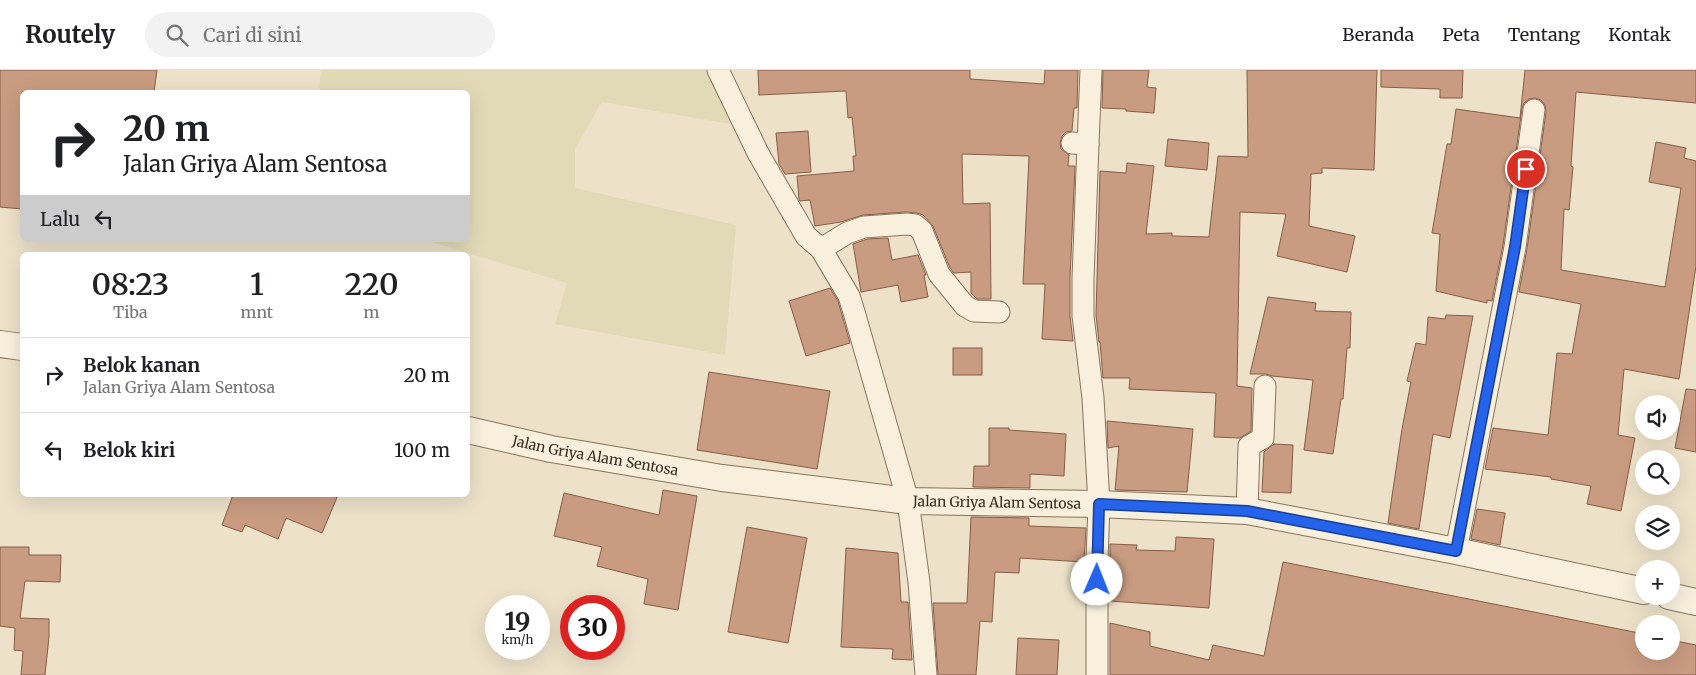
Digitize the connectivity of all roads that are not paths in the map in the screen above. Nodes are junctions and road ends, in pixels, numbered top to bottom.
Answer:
1 (718, 70) edge
2 (1091, 70) edge
3 (1534, 110) dead end
4 (821, 249) junction
5 (998, 312) dead end
6 (0, 344) edge
7 (20, 347) edge
8 (1265, 386) dead end
9 (470, 430) edge
10 (908, 501) junction
11 (1099, 504) junction
12 (1247, 511) junction
13 (1456, 551) junction
14 (1635, 589) edge
15 (1680, 598) edge
16 (1696, 602) edge
17 (926, 675) edge
18 (1097, 675) edge

1 - 4 street
2 - 11 street
3 - 13 street
4 - 5 street
4 - 10 street
6 - 7 street
8 - 12 street
9 - 10 street, Jalan Griya Alam Sentosa
10 - 11 street, Jalan Griya Alam Sentosa
10 - 17 street
11 - 12 street, Jalan Griya Alam Sentosa
11 - 18 street
12 - 13 street, Jalan Griya Alam Sentosa
13 - 14 street, Jalan Griya Alam Sentosa
15 - 16 street

